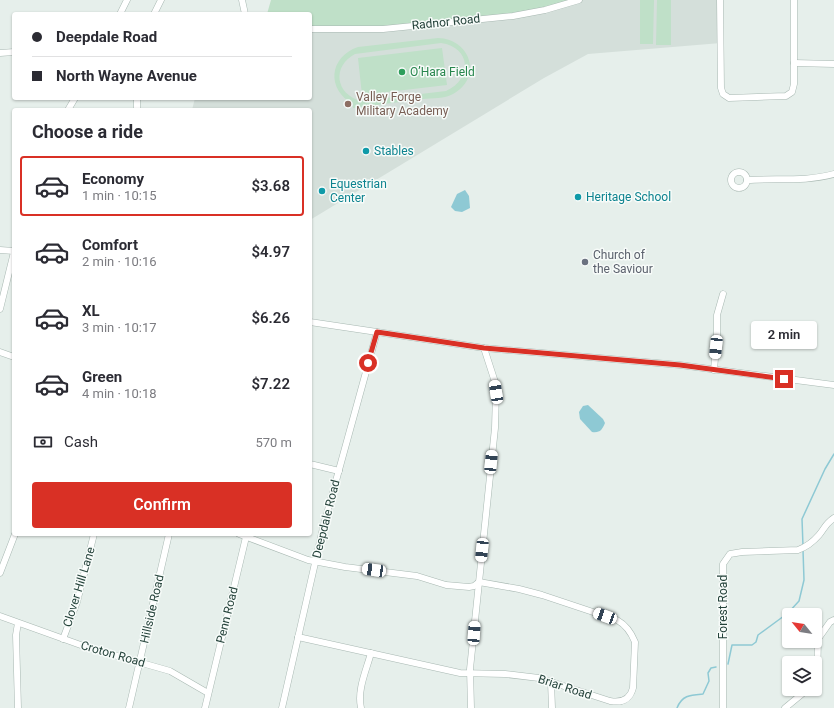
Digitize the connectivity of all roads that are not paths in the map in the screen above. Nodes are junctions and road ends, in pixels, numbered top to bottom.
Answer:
1 (127, 0) edge
2 (161, 0) edge
3 (242, 0) edge
4 (579, 0) edge
5 (720, 0) edge
6 (794, 0) edge
7 (121, 12) edge
8 (155, 12) edge
9 (245, 12) edge
10 (312, 29) edge
11 (0, 52) edge
12 (12, 52) edge
13 (794, 63) junction
14 (834, 64) edge
15 (834, 174) edge
16 (747, 180) dead end
17 (0, 250) edge
18 (12, 252) edge
19 (12, 260) edge
20 (722, 294) dead end
21 (0, 309) edge
22 (312, 322) edge
23 (377, 332) junction
24 (484, 348) junction
25 (0, 352) edge
26 (12, 356) edge
27 (714, 370) junction
28 (834, 385) edge
29 (312, 464) edge
30 (339, 471) junction
31 (834, 518) edge
32 (14, 536) edge
33 (94, 536) edge
34 (169, 536) edge
35 (246, 537) joint
36 (316, 561) junction
37 (0, 573) edge
38 (479, 582) junction
39 (0, 616) edge
40 (834, 620) edge
41 (18, 623) junction
42 (298, 637) junction
43 (63, 639) junction
44 (371, 653) junction
45 (818, 656) edge
46 (139, 662) junction
47 (469, 674) junction
48 (551, 682) junction
49 (208, 694) junction
50 (800, 696) edge
51 (18, 708) edge
52 (129, 708) edge
53 (205, 708) edge
54 (282, 708) edge
55 (361, 708) edge
56 (471, 708) edge
57 (552, 708) edge
58 (723, 708) edge
59 (785, 708) edge

1 - 7 street
2 - 8 street
3 - 9 street
4 - 10 street, Radnor Road
5 - 13 street
6 - 13 street
11 - 12 street
13 - 14 street
15 - 16 street
17 - 18 street
19 - 21 street
20 - 27 street
22 - 23 street
23 - 24 street
23 - 30 street, Deepdale Road
24 - 27 street
24 - 38 street
25 - 26 street
27 - 28 street
29 - 30 street
30 - 36 street, Deepdale Road
31 - 58 street, Forest Road
32 - 37 street
33 - 43 street, Clover Hill Lane
34 - 46 street, Hillside Road
35 - 36 street
35 - 49 street, Penn Road
36 - 38 street
36 - 42 street, Deepdale Road
38 - 47 street
38 - 48 street, Briar Road
39 - 41 street, Croton Road
40 - 45 street
41 - 43 street, Croton Road
41 - 51 street
42 - 44 street, Briar Road
42 - 54 street, Deepdale Road
43 - 46 street, Croton Road
44 - 47 street, Briar Road
44 - 55 street
46 - 49 street, Croton Road
46 - 52 street, Hillside Road
47 - 48 street, Briar Road
47 - 56 street
48 - 57 street
49 - 53 street
50 - 59 street

